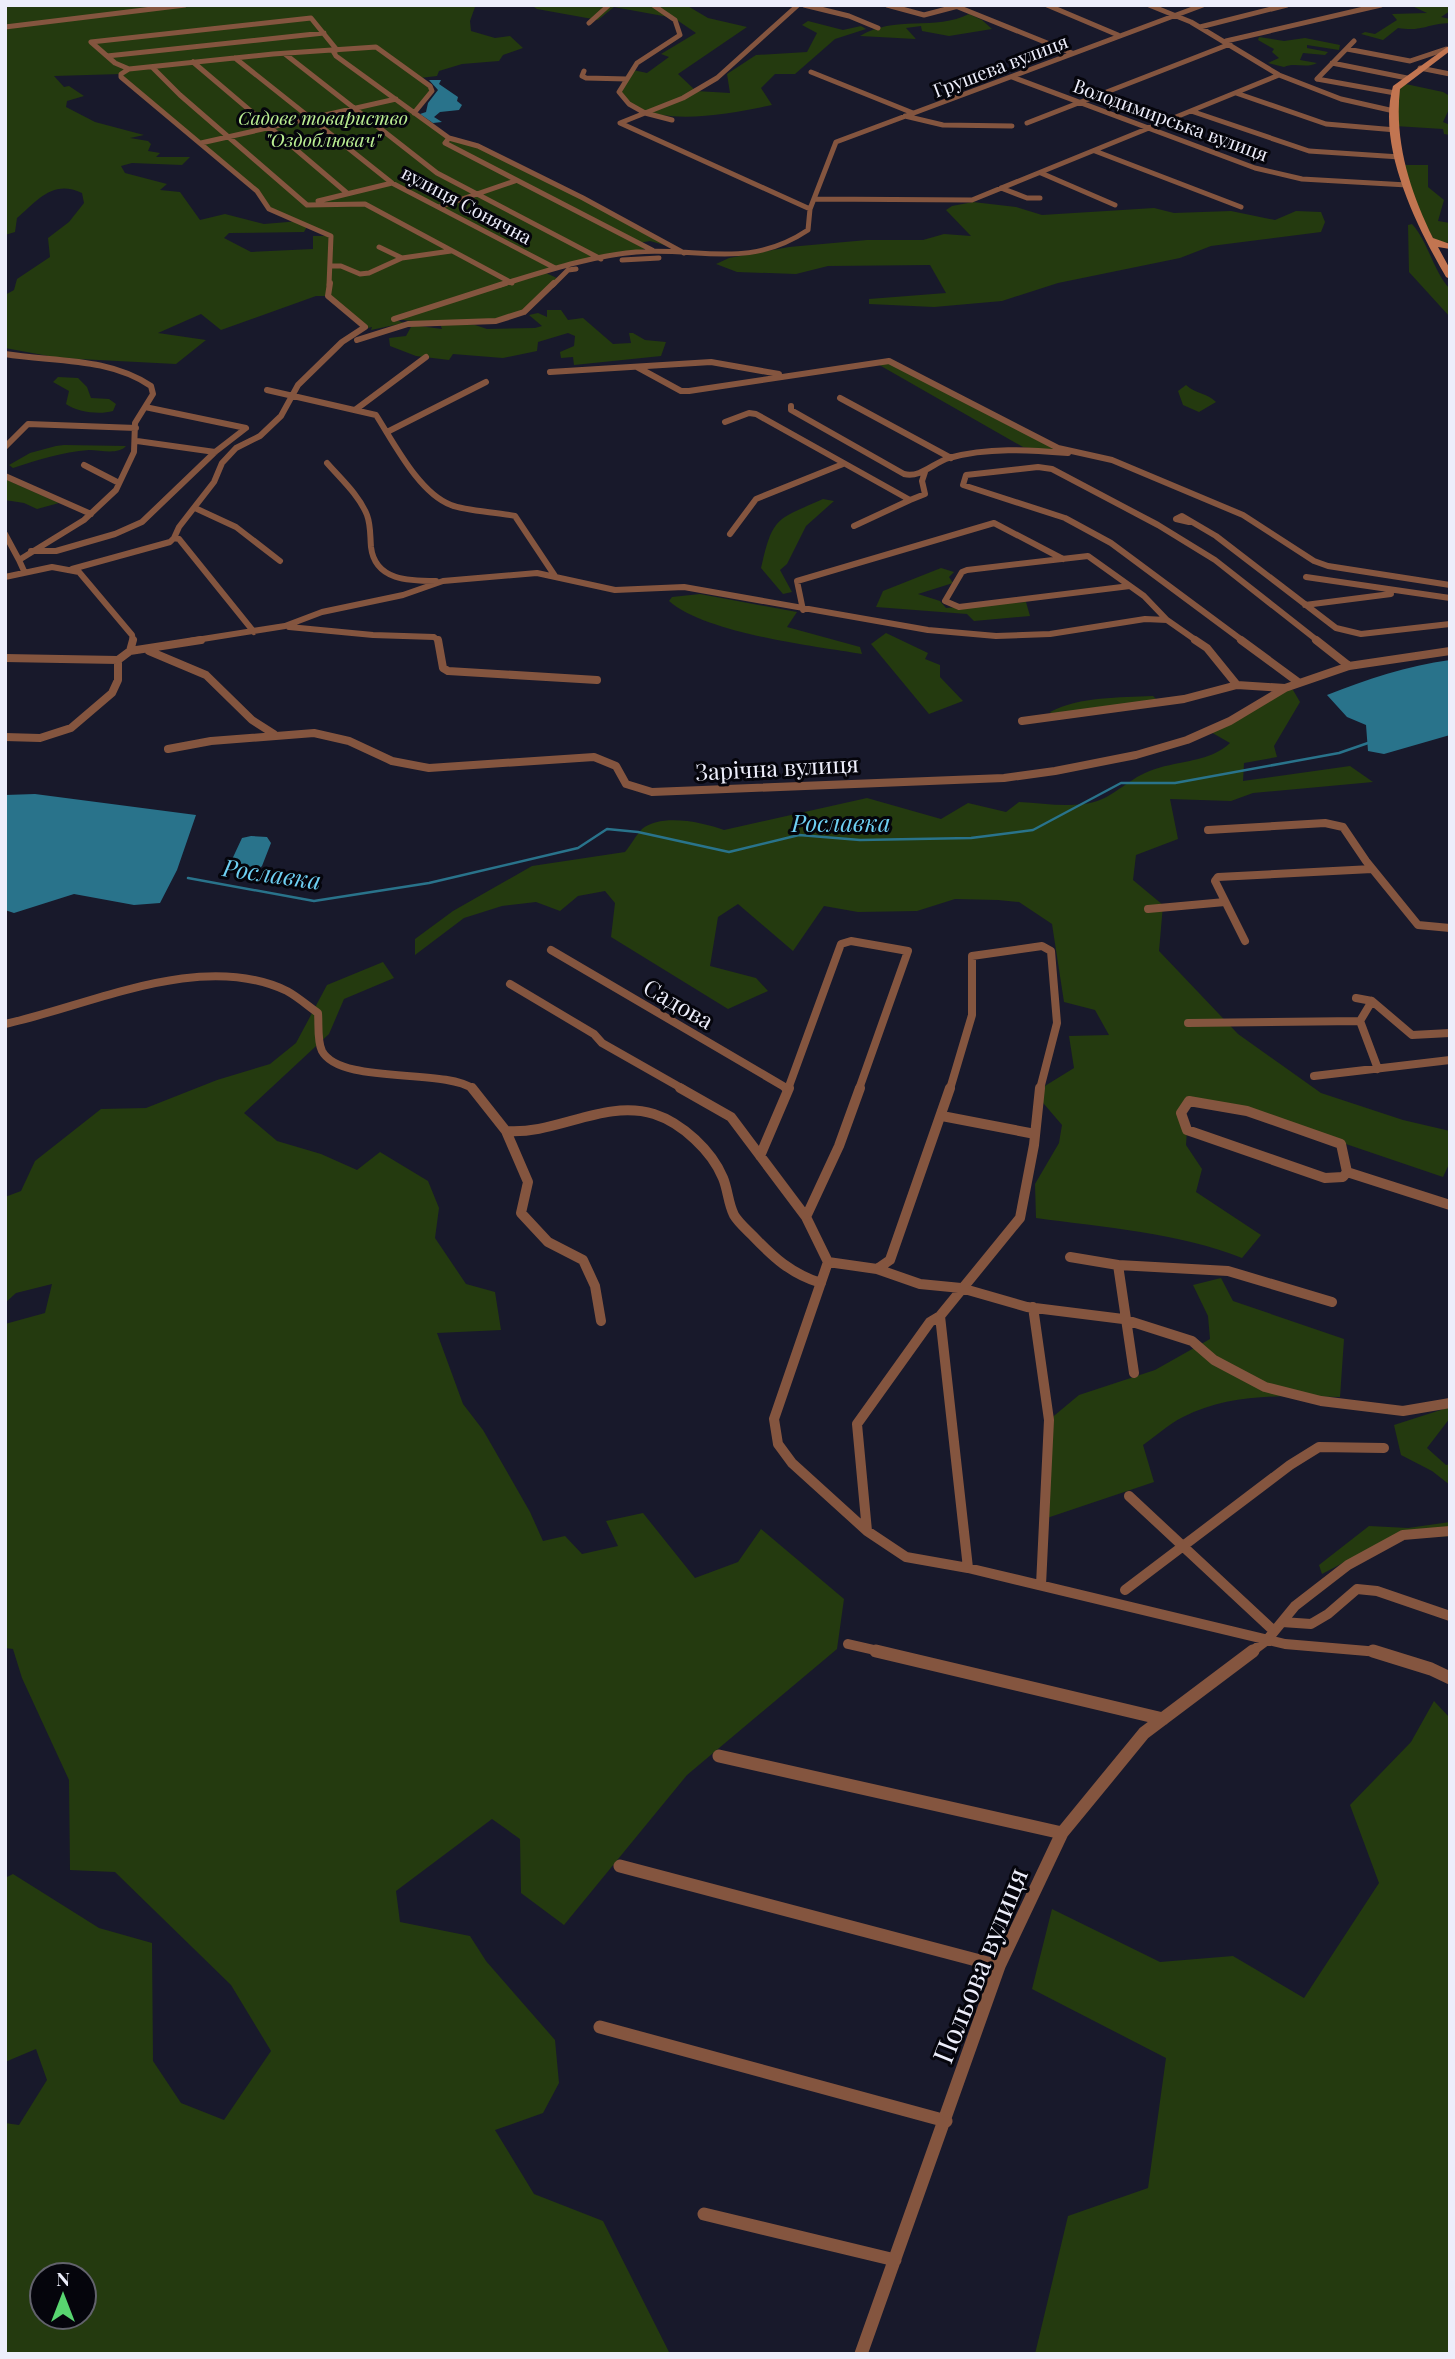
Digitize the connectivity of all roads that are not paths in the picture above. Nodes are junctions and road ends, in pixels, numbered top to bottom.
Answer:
1 (185, 5) edge
2 (609, 5) edge
3 (653, 5) edge
4 (798, 5) edge
5 (804, 5) edge
6 (887, 5) edge
7 (1047, 5) edge
8 (1149, 5) edge
9 (1203, 5) edge
10 (1287, 5) edge
11 (1381, 5) edge
12 (960, 6) edge
13 (1173, 15) junction
14 (589, 23) dead end
15 (5, 27) edge
16 (1200, 27) junction
17 (878, 28) dead end
18 (324, 33) junction
19 (1118, 35) junction
20 (1354, 41) dead end
21 (1228, 42) junction
22 (1347, 48) junction
23 (1448, 48) edge
24 (335, 51) junction
25 (1072, 53) junction
26 (285, 54) junction
27 (107, 56) junction
28 (235, 58) junction
29 (192, 62) junction
30 (1332, 63) junction
31 (152, 67) junction
32 (1420, 68) junction
33 (129, 69) junction
34 (584, 71) dead end
35 (811, 72) dead end
36 (1450, 74) edge
37 (1279, 75) junction
38 (1012, 77) junction
39 (1407, 78) junction
40 (627, 79) junction
41 (1236, 93) junction
42 (1395, 93) junction
43 (396, 99) junction
44 (1080, 103) junction
45 (354, 109) junction
46 (1191, 111) junction
47 (1394, 111) junction
48 (414, 113) junction
49 (645, 113) junction
50 (913, 113) junction
51 (904, 116) junction
52 (313, 118) junction
53 (672, 120) dead end
54 (1027, 124) dead end
55 (1012, 126) dead end
56 (270, 127) junction
57 (1149, 129) junction
58 (1396, 130) junction
59 (227, 137) junction
60 (449, 138) junction
61 (201, 143) junction
62 (1095, 151) junction
63 (1401, 157) junction
64 (1041, 173) junction
65 (515, 181) junction
66 (392, 183) junction
67 (1407, 186) junction
68 (1001, 188) junction
69 (347, 193) junction
70 (477, 194) junction
71 (1040, 198) dead end
72 (814, 199) junction
73 (307, 205) junction
74 (1115, 205) dead end
75 (439, 207) junction
76 (1241, 207) dead end
77 (810, 209) junction
78 (1428, 239) junction
79 (379, 247) dead end
80 (1450, 247) edge
81 (451, 251) junction
82 (659, 253) junction
83 (684, 254) junction
84 (702, 256) junction
85 (402, 258) junction
86 (1450, 258) edge
87 (601, 259) junction
88 (332, 266) junction
89 (555, 268) junction
90 (1450, 277) edge
91 (513, 282) junction
92 (394, 319) dead end
93 (5, 352) edge
94 (331, 355) junction
95 (426, 357) dead end
96 (68, 361) dead end
97 (637, 366) junction
98 (550, 372) dead end
99 (786, 375) junction
100 (486, 382) dead end
101 (267, 390) dead end
102 (292, 396) junction
103 (840, 398) dead end
104 (791, 406) dead end
105 (145, 407) junction
106 (355, 410) junction
107 (725, 422) dead end
108 (136, 428) junction
109 (387, 432) junction
110 (137, 441) junction
111 (5, 447) edge
112 (215, 452) junction
113 (1079, 453) junction
114 (951, 458) junction
115 (327, 463) dead end
116 (842, 464) junction
117 (83, 465) dead end
118 (925, 472) junction
119 (5, 476) edge
120 (119, 484) junction
121 (910, 500) junction
122 (195, 508) junction
123 (91, 514) junction
124 (1189, 523) dead end
125 (854, 526) dead end
126 (5, 534) edge
127 (730, 534) dead end
128 (174, 538) junction
129 (30, 551) junction
130 (1063, 559) junction
131 (19, 560) junction
132 (280, 561) dead end
133 (72, 569) junction
134 (24, 571) junction
135 (555, 576) junction
136 (5, 577) edge
137 (1306, 577) dead end
138 (443, 581) junction
139 (1450, 585) edge
140 (1130, 586) junction
141 (1404, 592) junction
142 (1450, 598) edge
143 (1305, 605) junction
144 (803, 610) junction
145 (1167, 620) junction
146 (1450, 624) edge
147 (285, 626) junction
148 (254, 632) junction
149 (145, 650) junction
150 (130, 651) junction
151 (1450, 651) edge
152 (5, 658) edge
153 (118, 660) junction
154 (1349, 666) junction
155 (597, 681) dead end
156 (1298, 682) junction
157 (1237, 685) junction
158 (1285, 688) junction
159 (1022, 721) dead end
160 (275, 734) junction
161 (5, 737) edge
162 (168, 748) dead end
163 (1208, 830) dead end
164 (1372, 869) junction
165 (1225, 902) junction
166 (1148, 909) dead end
167 (1450, 928) edge
168 (1245, 941) dead end
169 (551, 950) dead end
170 (510, 984) dead end
171 (1356, 998) dead end
172 (1372, 1001) junction
173 (1360, 1021) junction
174 (1188, 1023) dead end
175 (5, 1024) edge
176 (1450, 1033) edge
177 (1450, 1060) edge
178 (1378, 1069) junction
179 (1314, 1076) dead end
180 (788, 1089) junction
181 (942, 1116) junction
182 (506, 1131) junction
183 (1035, 1134) junction
184 (760, 1156) junction
185 (1347, 1172) junction
186 (1450, 1206) edge
187 (806, 1217) junction
188 (1070, 1256) dead end
189 (828, 1262) junction
190 (1118, 1265) junction
191 (877, 1269) junction
192 (821, 1283) junction
193 (961, 1288) junction
194 (1332, 1302) dead end
195 (1033, 1307) junction
196 (940, 1316) junction
197 (601, 1321) dead end
198 (1128, 1321) junction
199 (1134, 1373) dead end
200 (1450, 1403) edge
201 (1384, 1448) dead end
202 (1129, 1496) dead end
203 (867, 1531) junction
204 (1450, 1531) edge
205 (1184, 1547) junction
206 (968, 1568) junction
207 (1041, 1585) junction
208 (1125, 1590) dead end
209 (1450, 1616) edge
210 (1274, 1631) junction
211 (848, 1644) dead end
212 (1450, 1678) edge
213 (1163, 1719) junction
214 (719, 1756) dead end
215 (1062, 1833) junction
216 (620, 1866) dead end
217 (999, 1966) junction
218 (600, 2027) dead end
219 (946, 2121) junction
220 (704, 2214) dead end
221 (895, 2260) junction
222 (861, 2354) edge

1 - 15 street
2 - 14 street
3 - 40 street
4 - 49 street
5 - 17 street
6 - 12 street
7 - 19 street
8 - 13 street
9 - 13 street, Грушева вулиця
10 - 16 street
11 - 21 street
12 - 25 street
13 - 16 street
13 - 19 street, Грушева вулиця
16 - 21 street
18 - 24 street
18 - 27 street
18 - 27 street
19 - 25 street, Грушева вулиця
20 - 22 street
21 - 37 street
21 - 44 street
22 - 23 street
22 - 30 street
23 - 32 street
24 - 26 street
24 - 43 street
24 - 48 street
25 - 38 street, Грушева вулиця
26 - 28 street
26 - 45 street
27 - 33 street
28 - 29 street
28 - 52 street, вулиця Сонячна
29 - 31 street
29 - 56 street
30 - 39 street
30 - 42 street
31 - 33 street
31 - 59 street
32 - 36 street
32 - 39 street
33 - 61 street
34 - 40 street
35 - 50 street
37 - 41 street
37 - 47 street
38 - 44 street, Володимирська вулиця
38 - 50 street, Грушева вулиця
39 - 42 street
40 - 49 street
41 - 46 street
41 - 58 street
42 - 47 street
43 - 45 street
43 - 48 street
44 - 54 street
44 - 57 street, Володимирська вулиця
45 - 52 street
45 - 70 street
46 - 57 street
46 - 63 street
47 - 58 street
48 - 60 street
49 - 53 street
49 - 77 street
50 - 51 street, Грушева вулиця
51 - 55 street
51 - 72 street, Грушева вулиця
52 - 56 street
52 - 66 street, вулиця Сонячна
56 - 59 street
56 - 69 street
57 - 62 street
57 - 67 street, Володимирська вулиця
58 - 63 street
59 - 61 street
59 - 73 street
60 - 65 street
60 - 83 street
61 - 88 street
62 - 64 street
62 - 76 street
63 - 67 street
64 - 68 street
64 - 74 street
65 - 70 street
65 - 82 street
66 - 69 street
66 - 75 street, вулиця Сонячна
67 - 78 street
68 - 71 street
68 - 72 street
69 - 73 street
70 - 75 street
70 - 87 street
72 - 77 street
73 - 81 street
75 - 89 street, вулиця Сонячна
77 - 84 street
78 - 80 street
78 - 90 street
79 - 85 street
81 - 85 street
81 - 91 street
82 - 83 street
82 - 87 street
83 - 84 street
84 - 94 street
85 - 88 street
86 - 90 street
87 - 89 street
88 - 94 street
89 - 91 street
91 - 92 street
93 - 96 street
93 - 105 street
94 - 102 street
95 - 106 street
97 - 98 street
97 - 99 street
97 - 99 street
99 - 113 street
100 - 109 street
101 - 102 street
102 - 106 street
102 - 122 street
103 - 114 street
104 - 118 street
105 - 108 street
105 - 112 street
106 - 109 street
107 - 116 street
108 - 110 street
108 - 111 street
109 - 135 street
110 - 112 street
110 - 120 street
112 - 129 street
113 - 114 street
113 - 139 street
114 - 118 street
115 - 138 street
116 - 121 street
116 - 127 street
117 - 120 street
118 - 121 street
119 - 123 street
120 - 123 street
121 - 125 street
122 - 128 street
122 - 132 street
123 - 129 street
124 - 143 street
126 - 131 street
128 - 133 street
128 - 148 street
129 - 131 street
130 - 140 street
130 - 140 street
130 - 144 street
131 - 134 street
133 - 134 street
133 - 150 street
134 - 136 street
135 - 138 street
135 - 144 street
137 - 141 street
138 - 147 street
140 - 145 street
141 - 142 street
141 - 143 street
143 - 146 street
144 - 145 street
145 - 157 street
147 - 148 street
147 - 155 street
148 - 149 street
149 - 150 street
149 - 160 street
150 - 153 street
151 - 154 street, Зарічна вулиця
152 - 153 street
153 - 161 street
154 - 156 street, Зарічна вулиця
154 - 156 street
156 - 158 street, Зарічна вулиця
157 - 158 street
157 - 159 street
158 - 160 street, Зарічна вулиця
160 - 162 street, Зарічна вулиця
163 - 164 street
164 - 165 street
164 - 167 street
165 - 166 street
165 - 168 street
169 - 180 street, Садова
170 - 184 street
171 - 172 street
172 - 173 street
172 - 176 street
173 - 174 street
173 - 178 street
175 - 182 street
177 - 178 street
178 - 179 street
180 - 184 street
180 - 187 street
181 - 183 street
181 - 183 street
181 - 191 street
182 - 192 street
182 - 197 street
183 - 193 street
184 - 187 street
185 - 185 street
185 - 186 street
187 - 189 street
188 - 190 street
189 - 191 street
189 - 192 street
190 - 194 street
190 - 198 street
191 - 193 street
192 - 203 street
193 - 195 street
193 - 196 street
195 - 198 street
195 - 207 street
196 - 203 street
196 - 206 street
198 - 199 street
198 - 200 street
201 - 205 street
202 - 205 street
203 - 206 street
204 - 210 street, Польова вулиця
205 - 208 street
205 - 210 street
206 - 207 street
207 - 210 street
209 - 210 street
210 - 212 street
210 - 213 street, Польова вулиця
211 - 213 street
213 - 215 street, Польова вулиця
214 - 215 street
215 - 217 street, Польова вулиця
216 - 217 street
217 - 219 street, Польова вулиця
218 - 219 street
219 - 221 street, Польова вулиця
220 - 221 street
221 - 222 street, Польова вулиця

